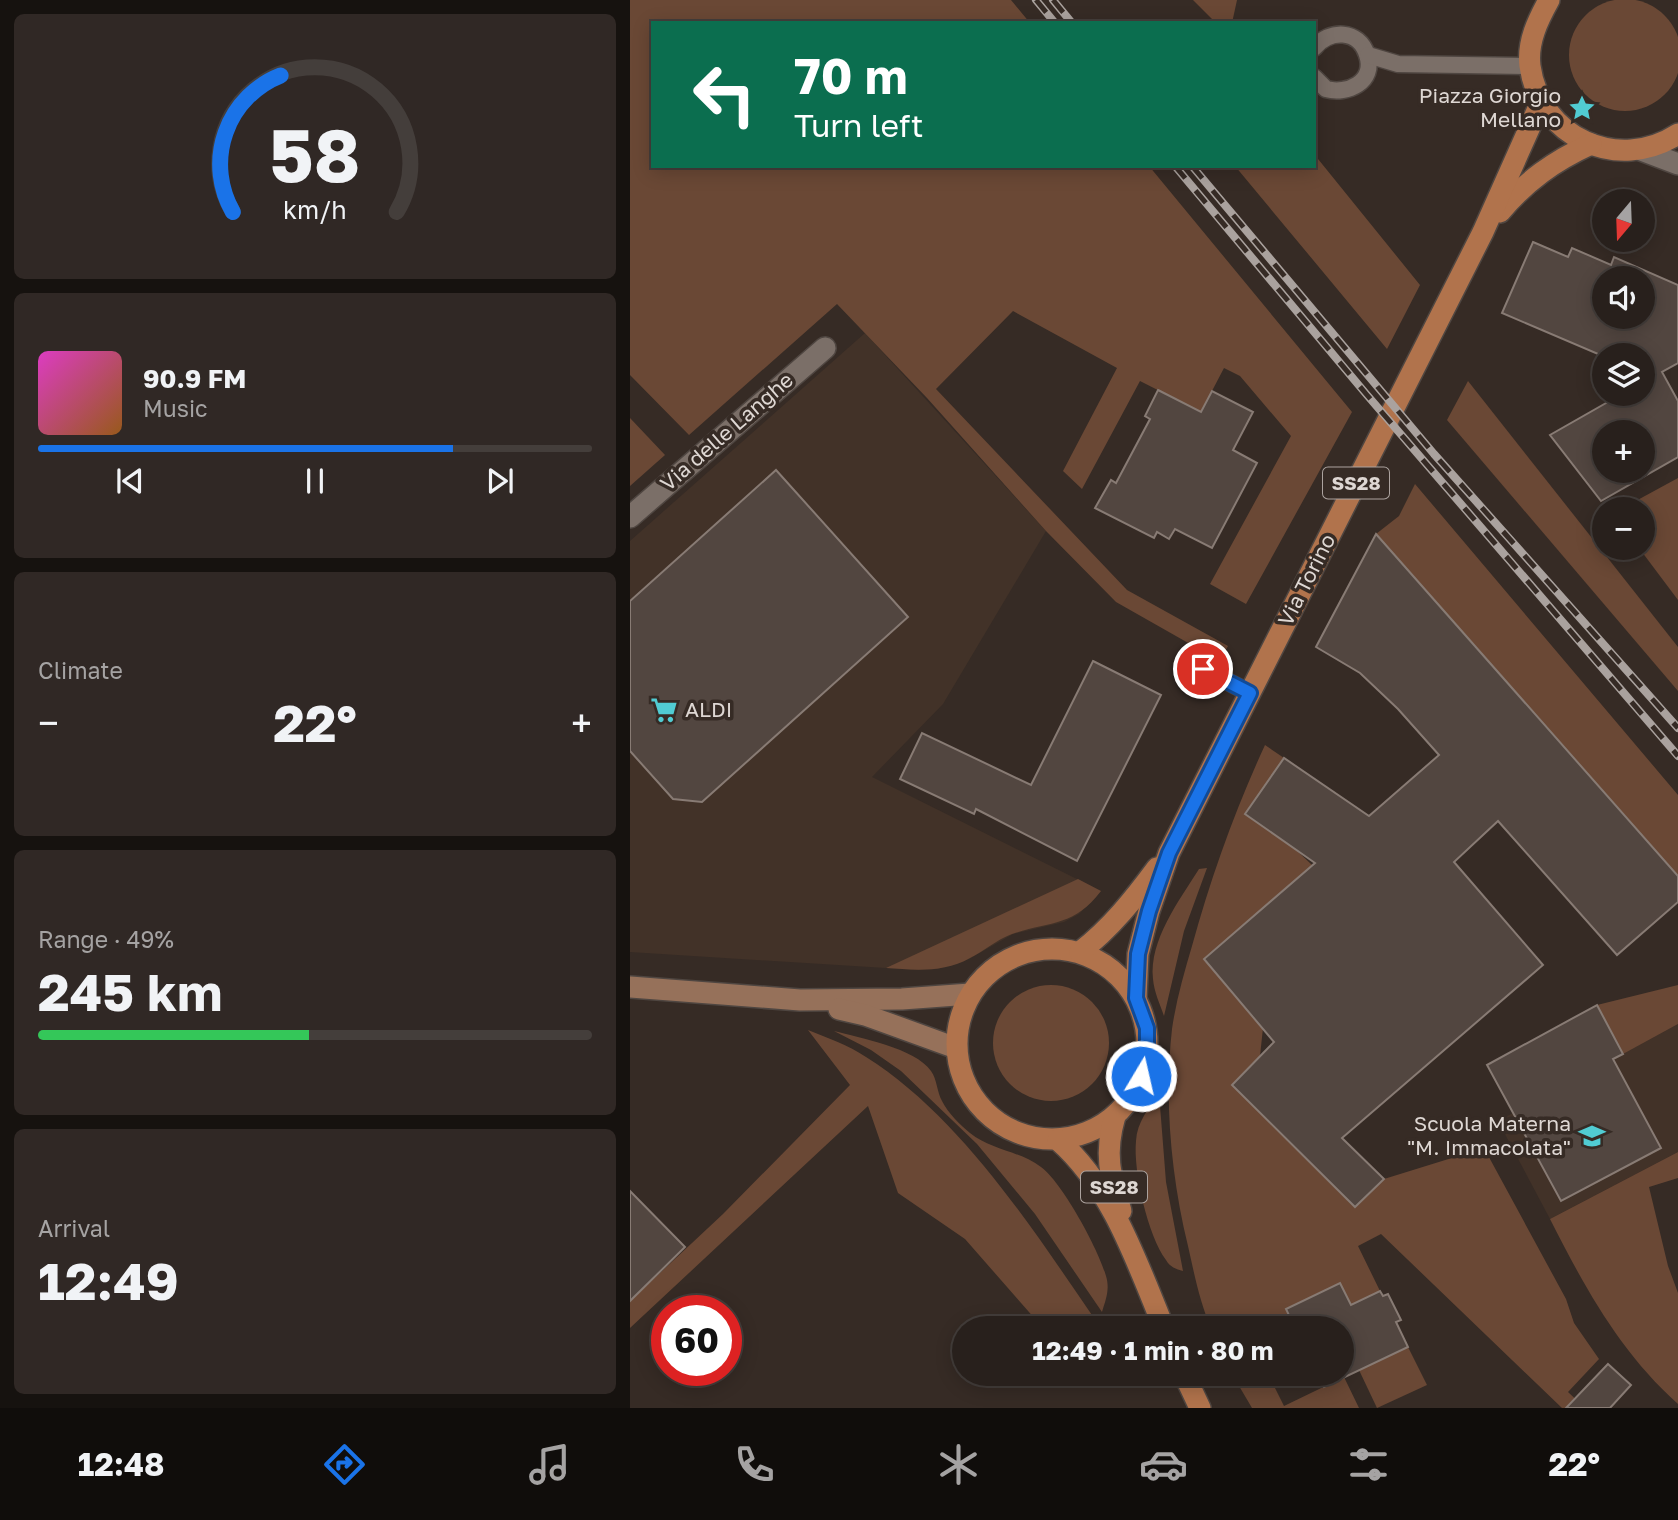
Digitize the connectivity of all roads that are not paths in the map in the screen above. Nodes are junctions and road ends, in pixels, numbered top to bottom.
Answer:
1 (1549, 0) edge
2 (1316, 46) edge
3 (1368, 55) junction
4 (1398, 64) junction
5 (1530, 66) junction
6 (1366, 76) junction
7 (1316, 79) edge
8 (1541, 102) junction
9 (1678, 134) edge
10 (1591, 144) junction
11 (1642, 150) junction
12 (1678, 164) edge
13 (1483, 232) junction
14 (825, 348) dead end
15 (630, 517) edge
16 (1203, 669) dead end
17 (1250, 693) junction
18 (1169, 853) junction
19 (1080, 952) junction
20 (630, 987) edge
21 (970, 994) junction
22 (1136, 998) junction
23 (800, 1000) junction
24 (956, 1048) junction
25 (1115, 1116) junction
26 (1058, 1140) junction
27 (1134, 1257) junction
28 (1159, 1316) edge
29 (1190, 1386) edge
30 (1200, 1408) edge

1 - 5 main road
2 - 3 lane
3 - 4 lane
3 - 6 lane
4 - 5 lane
4 - 6 lane
5 - 8 main road
6 - 7 lane
8 - 10 main road
8 - 13 main road, Via Torino / SS28
9 - 11 main road
10 - 11 main road
10 - 13 main road, Via Torino / SS28
11 - 12 street
13 - 17 main road, Via Torino / SS28
14 - 15 street, Via delle Langhe
16 - 17 lane
17 - 18 main road, Via Torino / SS28
18 - 19 main road, Via Torino / SS28
18 - 22 main road, Via Torino / SS28
19 - 21 main road, Via Torino
19 - 22 main road, Via Torino
20 - 23 main road
21 - 23 main road
21 - 24 main road, Via Torino
22 - 25 main road, Via Torino
23 - 24 main road
24 - 26 main road, Via Torino
25 - 26 main road, Via Torino
25 - 27 main road, Via Torino / SS28
26 - 27 main road, Via Torino / SS28
27 - 28 main road, Via Torino / SS28
29 - 30 main road

